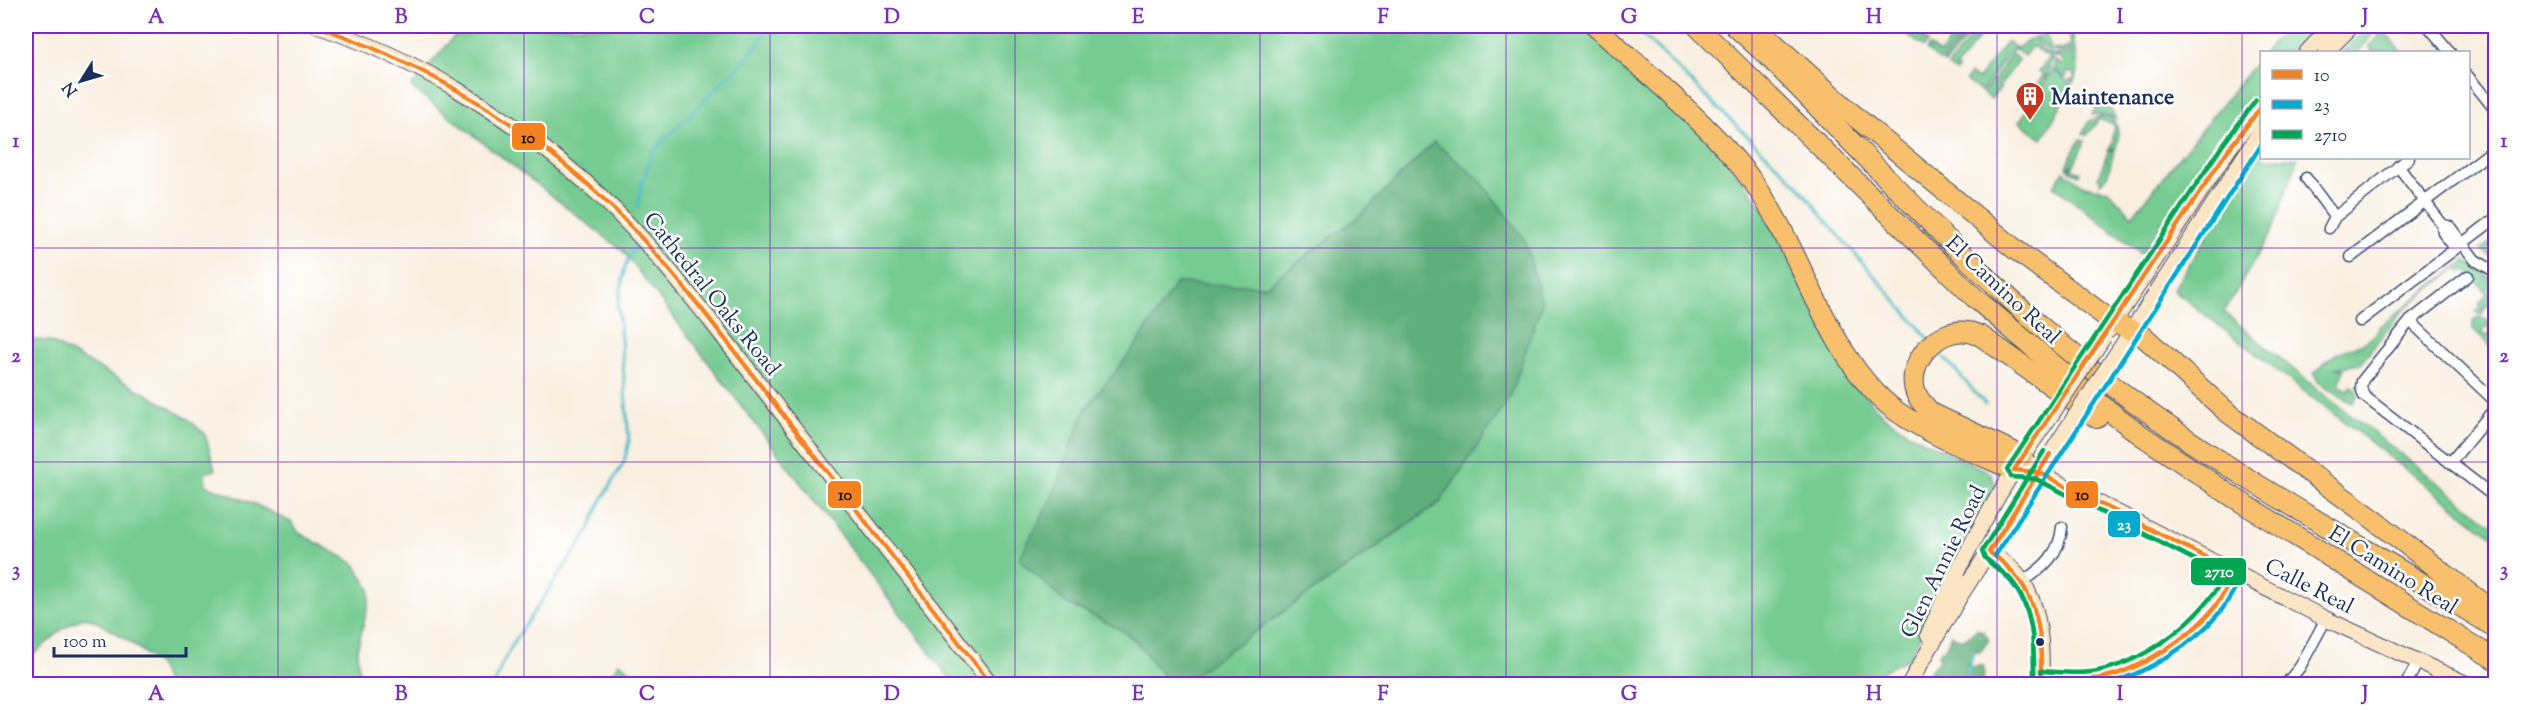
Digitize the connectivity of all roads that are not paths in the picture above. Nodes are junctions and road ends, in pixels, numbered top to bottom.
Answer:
1 (318, 26) edge
2 (1596, 26) edge
3 (1697, 26) edge
4 (1735, 26) edge
5 (1754, 26) edge
6 (2331, 26) edge
7 (2352, 26) edge
8 (2428, 26) edge
9 (2308, 51) edge
10 (2327, 51) edge
11 (2447, 51) edge
12 (2470, 77) edge
13 (2260, 108) edge
14 (2496, 111) edge
15 (2260, 132) edge
16 (2496, 148) edge
17 (2408, 159) edge
18 (2398, 166) junction
19 (2306, 178) dead end
20 (2425, 202) junction
21 (2335, 217) junction
22 (2496, 218) edge
23 (2329, 228) dead end
24 (2458, 246) junction
25 (2351, 257) dead end
26 (2496, 272) edge
27 (2468, 276) dead end
28 (2360, 321) dead end
29 (2410, 321) junction
30 (2116, 330) junction
31 (2496, 402) edge
32 (2496, 407) edge
33 (2018, 463) junction
34 (2450, 463) junction
35 (2038, 472) junction
36 (2494, 493) edge
37 (2233, 497) junction
38 (2062, 527) dead end
39 (1989, 552) junction
40 (2235, 572) junction
41 (2023, 581) junction
42 (2496, 613) edge
43 (2325, 619) junction
44 (2496, 628) edge
45 (2496, 660) edge
46 (2418, 662) junction
47 (1918, 667) junction
48 (2129, 668) junction
49 (2041, 681) edge
50 (991, 684) edge
51 (1909, 684) edge
52 (2139, 684) edge
53 (2286, 684) edge
54 (2406, 684) edge
55 (2467, 684) edge

1 - 50 main road, Cathedral Oaks Road
2 - 33 highway
3 - 37 highway, El Camino Real
4 - 44 highway, El Camino Real
5 - 30 highway
6 - 9 main road
7 - 10 main road
8 - 11 street
12 - 14 street
13 - 30 main road
15 - 30 main road
16 - 20 street
17 - 18 street
18 - 20 street
18 - 21 street
19 - 21 street
20 - 24 street
20 - 25 street
21 - 23 street
22 - 24 street
24 - 26 street
24 - 28 street
27 - 29 street
29 - 31 street
29 - 34 street
30 - 33 main road, Glen Annie Road, bridge
30 - 35 main road, Glen Annie Road, bridge
30 - 42 highway
32 - 34 street
33 - 35 main road
33 - 37 highway
33 - 47 main road, Glen Annie Road
34 - 36 street
35 - 39 main road, Glen Annie Road
35 - 40 main road, Calle Real
37 - 45 highway, El Camino Real
38 - 41 street
39 - 41 main road
39 - 47 main road, Glen Annie Road
40 - 43 main road, Calle Real
40 - 48 street
41 - 49 main road
43 - 46 main road, Calle Real
43 - 53 street
46 - 54 street
46 - 55 main road, Calle Real
47 - 51 main road, Glen Annie Road
48 - 49 street
48 - 52 street

